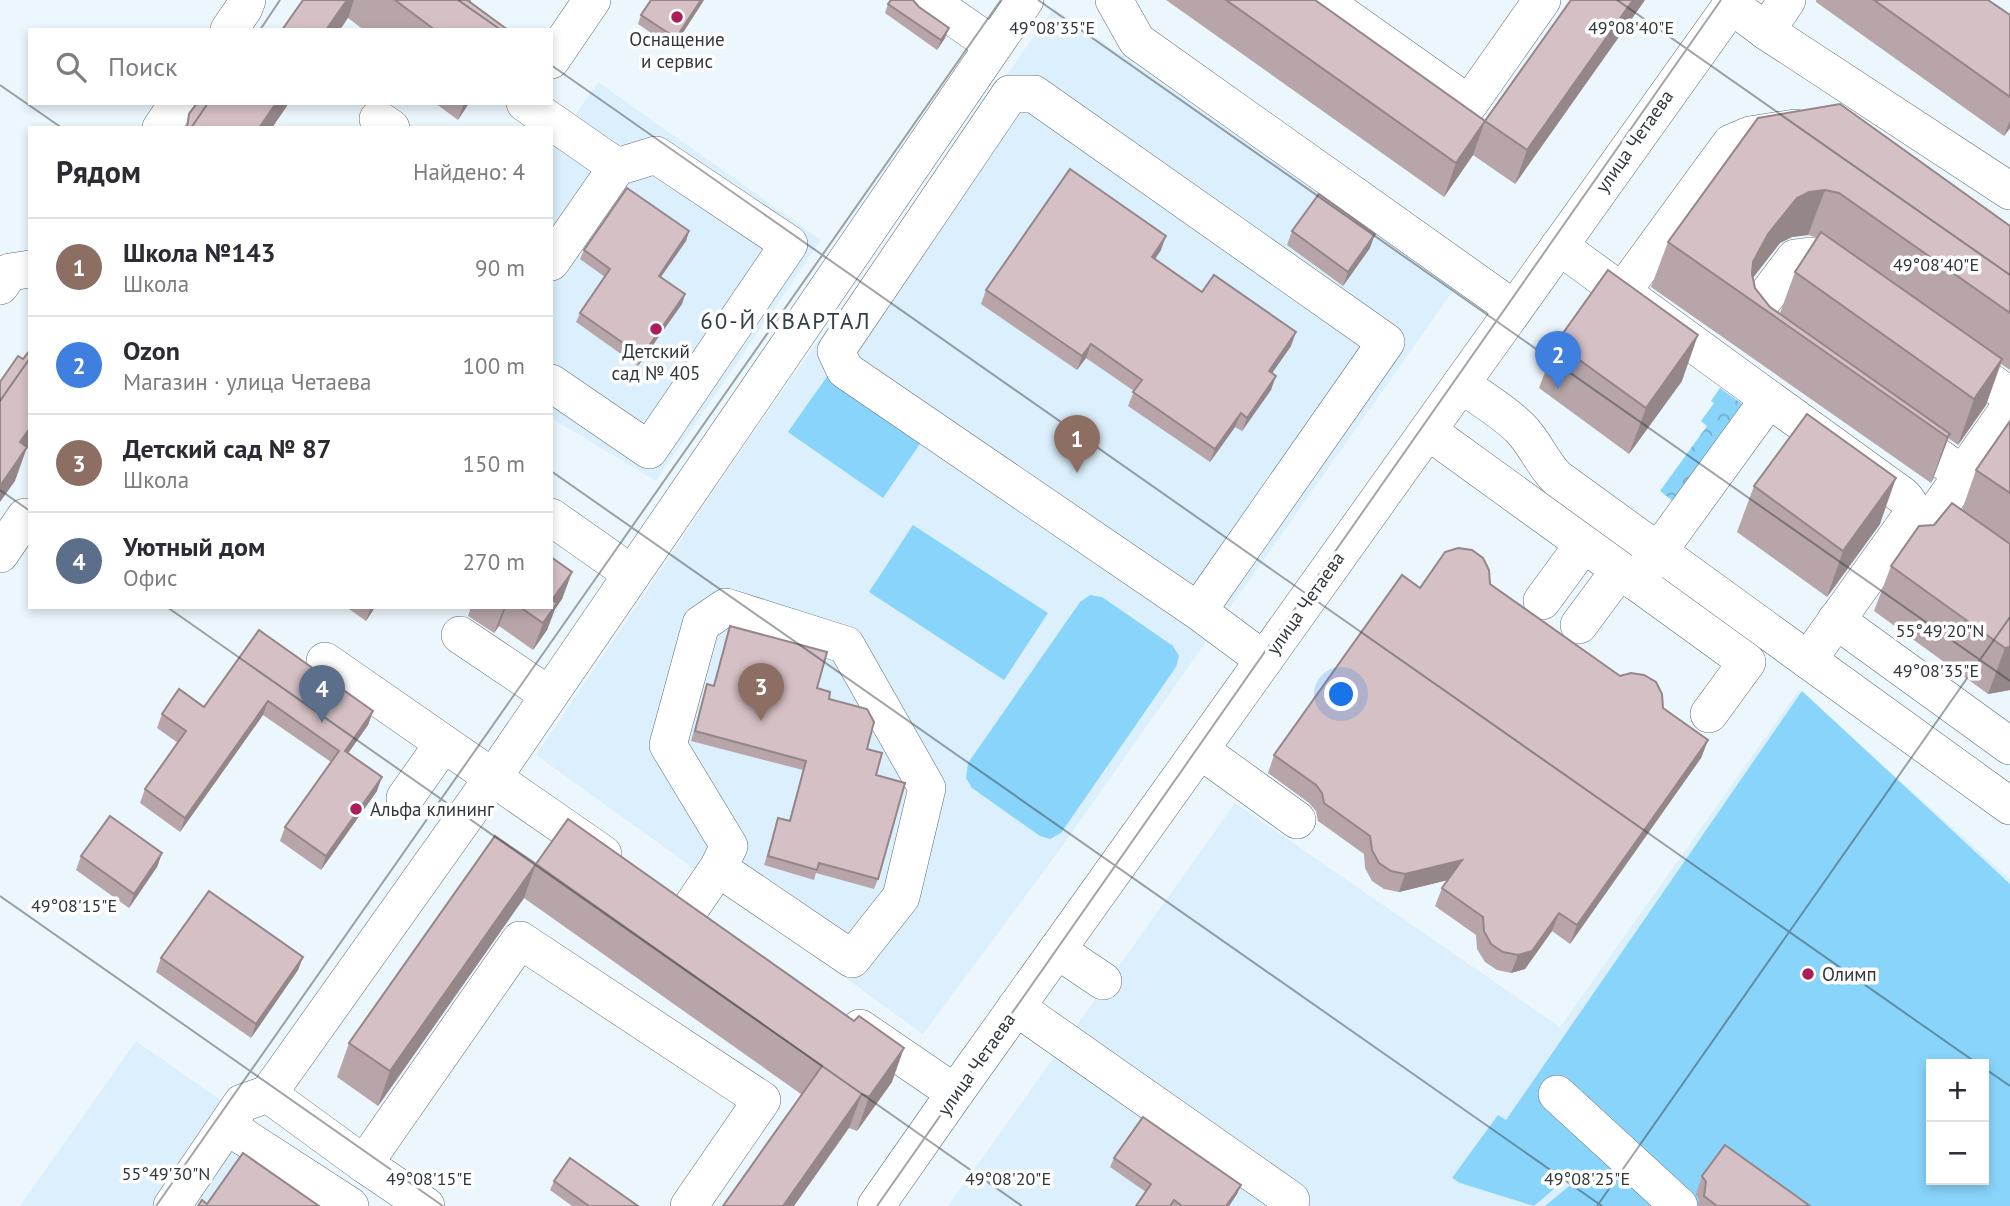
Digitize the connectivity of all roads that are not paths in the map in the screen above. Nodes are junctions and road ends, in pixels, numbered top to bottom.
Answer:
1 (592, 0) edge
2 (928, 0) edge
3 (1025, 0) edge
4 (1114, 0) edge
5 (1322, 0) edge
6 (1542, 0) edge
7 (1787, 0) edge
8 (1729, 2) edge
9 (1766, 31) junction
10 (993, 45) junction
11 (553, 57) edge
12 (177, 105) edge
13 (522, 105) edge
14 (526, 105) edge
15 (1832, 124) edge
16 (162, 126) edge
17 (506, 126) edge
18 (617, 167) junction
19 (2007, 182) edge
20 (1559, 246) junction
21 (553, 259) edge
22 (28, 268) edge
23 (0, 286) edge
24 (1622, 292) junction
25 (1875, 301) edge
26 (1514, 309) junction
27 (1931, 340) edge
28 (1802, 360) edge
29 (553, 384) edge
30 (1461, 384) junction
31 (2010, 396) edge
32 (1769, 399) junction
33 (1867, 407) edge
34 (2010, 407) edge
35 (1428, 431) junction
36 (1962, 474) junction
37 (553, 518) edge
38 (28, 519) edge
39 (1583, 545) junction
40 (1658, 551) junction
41 (0, 554) edge
42 (632, 574) junction
43 (1628, 576) junction
44 (1542, 601) dead end
45 (1198, 611) junction
46 (1579, 625) dead end
47 (1844, 626) junction
48 (460, 635) dead end
49 (1264, 660) junction
50 (325, 661) dead end
51 (1816, 665) junction
52 (549, 695) junction
53 (1709, 714) dead end
54 (443, 744) junction
55 (2010, 746) edge
56 (1200, 750) junction
57 (492, 779) junction
58 (405, 798) dead end
59 (2010, 806) edge
60 (1297, 820) dead end
61 (718, 868) junction
62 (630, 873) edge
63 (688, 912) edge
64 (1057, 950) junction
65 (1103, 981) dead end
66 (1016, 1007) junction
67 (837, 1013) edge
68 (955, 1093) junction
69 (268, 1094) junction
70 (1556, 1094) dead end
71 (227, 1126) junction
72 (363, 1164) junction
73 (1291, 1200) dead end
74 (172, 1206) edge
75 (350, 1206) edge
76 (426, 1206) edge
77 (689, 1206) edge
78 (877, 1206) edge
79 (1679, 1206) edge

1 - 11 street
2 - 10 street
3 - 10 street
4 - 26 street
5 - 6 street
7 - 9 street
8 - 9 street
8 - 20 street, улица Четаева
9 - 19 street
10 - 42 street
12 - 16 street
13 - 17 street
14 - 18 street
15 - 24 street
18 - 21 street
18 - 29 street
20 - 24 street
20 - 26 street, улица Четаева
22 - 23 street
24 - 32 street
25 - 28 street
26 - 30 street, улица Четаева
27 - 31 street
30 - 35 street, улица Четаева
30 - 40 street
32 - 40 street
32 - 47 street
33 - 36 street
34 - 36 street
35 - 39 street
35 - 49 street, улица Четаева
36 - 47 street
37 - 42 street
38 - 41 street
39 - 43 street
39 - 44 street
40 - 43 street
40 - 51 street
42 - 52 street
43 - 46 street
43 - 53 street
45 - 45 street
45 - 49 street
47 - 51 street
47 - 55 street
48 - 52 street
49 - 56 street, улица Четаева
50 - 54 street
51 - 59 street
52 - 57 street
54 - 57 street
54 - 58 street
56 - 60 street
56 - 64 street, улица Четаева
57 - 62 street
57 - 69 street
61 - 61 street
61 - 63 street
64 - 65 street
64 - 66 street, улица Четаева
66 - 68 street, улица Четаева
66 - 73 street
67 - 68 street
68 - 78 street, улица Четаева
69 - 71 street
69 - 72 street
70 - 79 street
71 - 74 street
71 - 75 street
72 - 76 street
72 - 77 street

